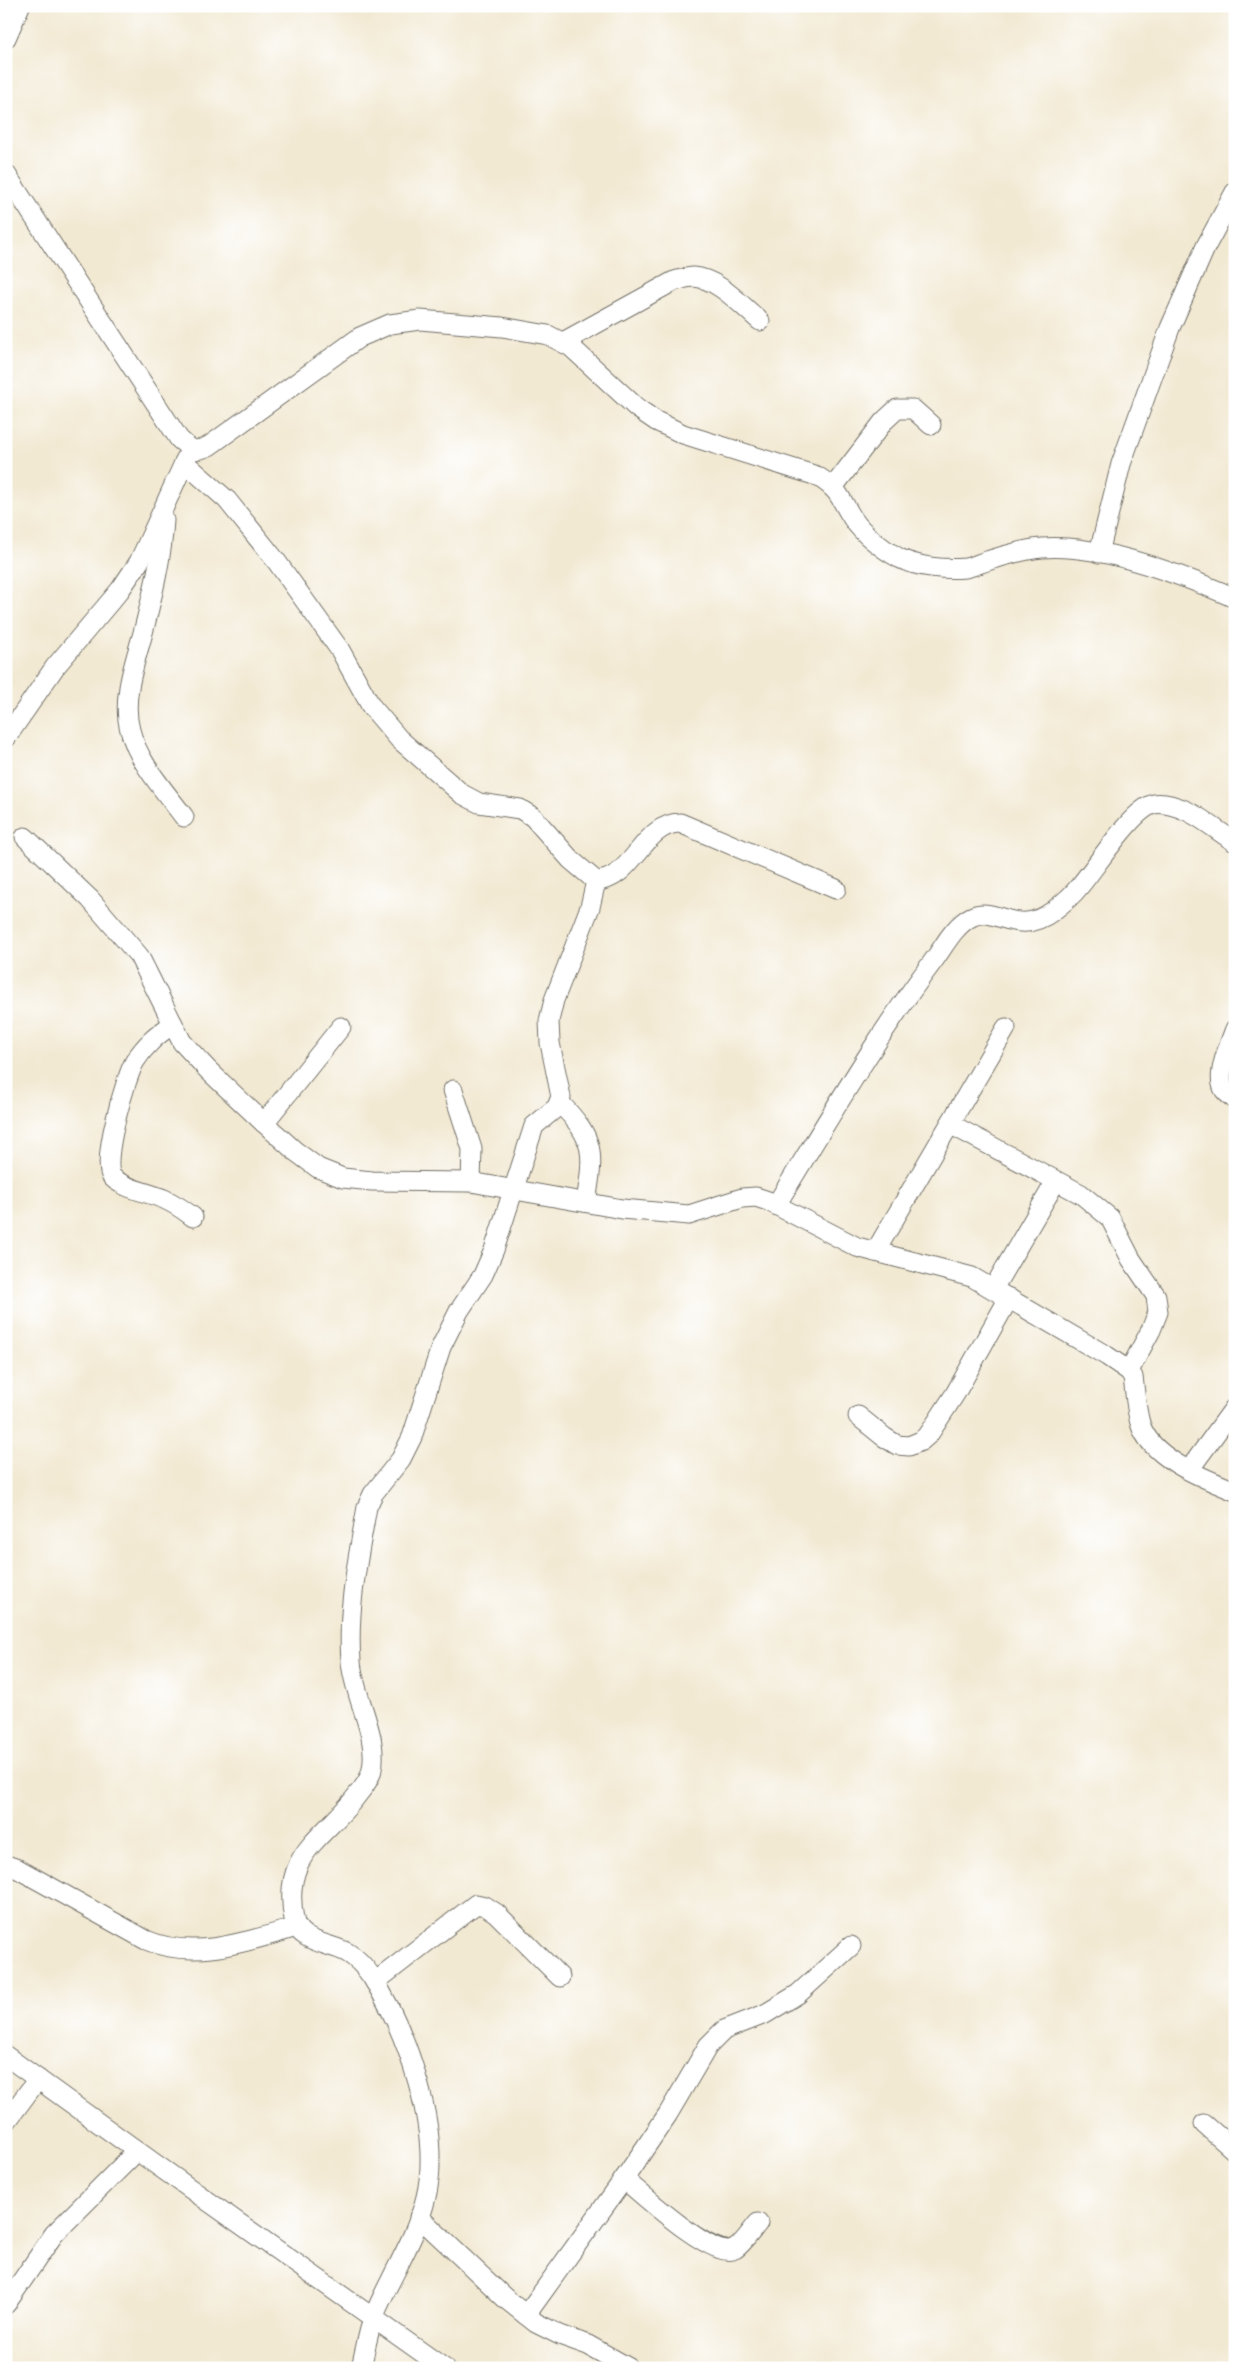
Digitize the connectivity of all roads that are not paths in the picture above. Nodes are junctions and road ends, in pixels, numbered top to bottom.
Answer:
1 (20, 6) edge
2 (6, 38) edge
3 (6, 174) edge
4 (1235, 192) edge
5 (760, 321) dead end
6 (563, 342) junction
7 (930, 425) dead end
8 (188, 456) junction
9 (834, 486) junction
10 (165, 504) junction
11 (1099, 553) junction
12 (1235, 598) edge
13 (6, 738) edge
14 (184, 817) dead end
15 (25, 837) dead end
16 (1235, 842) edge
17 (596, 881) junction
18 (836, 889) dead end
19 (173, 1024) junction
20 (341, 1027) dead end
21 (1006, 1028) dead end
22 (1235, 1029) edge
23 (452, 1090) dead end
24 (1235, 1099) edge
25 (559, 1102) junction
26 (264, 1123) junction
27 (950, 1124) junction
28 (1056, 1181) junction
29 (471, 1182) junction
30 (513, 1189) junction
31 (586, 1202) junction
32 (776, 1205) junction
33 (193, 1217) dead end
34 (875, 1252) junction
35 (1001, 1293) junction
36 (1129, 1371) junction
37 (1235, 1407) edge
38 (858, 1416) dead end
39 (1189, 1470) junction
40 (1235, 1491) edge
41 (6, 1865) edge
42 (297, 1927) junction
43 (851, 1946) dead end
44 (560, 1977) dead end
45 (375, 1982) junction
46 (6, 2056) edge
47 (38, 2079) junction
48 (6, 2122) edge
49 (1204, 2124) dead end
50 (137, 2151) junction
51 (1235, 2151) edge
52 (624, 2179) junction
53 (419, 2217) junction
54 (758, 2223) dead end
55 (6, 2304) edge
56 (526, 2314) junction
57 (373, 2318) junction
58 (361, 2368) edge
59 (444, 2368) edge
60 (629, 2368) edge

1 - 2 street
3 - 8 street
4 - 11 street
5 - 6 street
6 - 8 street
6 - 9 street
7 - 9 street
8 - 10 street
8 - 17 street
9 - 11 street
10 - 13 street
10 - 14 street
11 - 12 street
15 - 19 street
16 - 32 street
17 - 18 street
17 - 25 street
19 - 26 street
19 - 33 street
20 - 26 street
21 - 27 street
22 - 24 street
23 - 29 street
25 - 30 street
25 - 31 street
26 - 29 street
27 - 28 street
27 - 34 street
28 - 35 street
28 - 36 street
29 - 30 street
30 - 31 street
30 - 42 street
31 - 32 street
32 - 34 street
34 - 35 street
35 - 36 street
35 - 38 street
36 - 39 street
37 - 39 street
39 - 40 street
41 - 42 street
42 - 45 street
43 - 52 street
44 - 45 street
45 - 53 street
46 - 47 street
47 - 48 street
47 - 50 street
49 - 51 street
50 - 55 street
50 - 57 street
52 - 54 street
52 - 56 street
53 - 56 street
53 - 57 street
56 - 60 street
57 - 58 street
57 - 59 street

